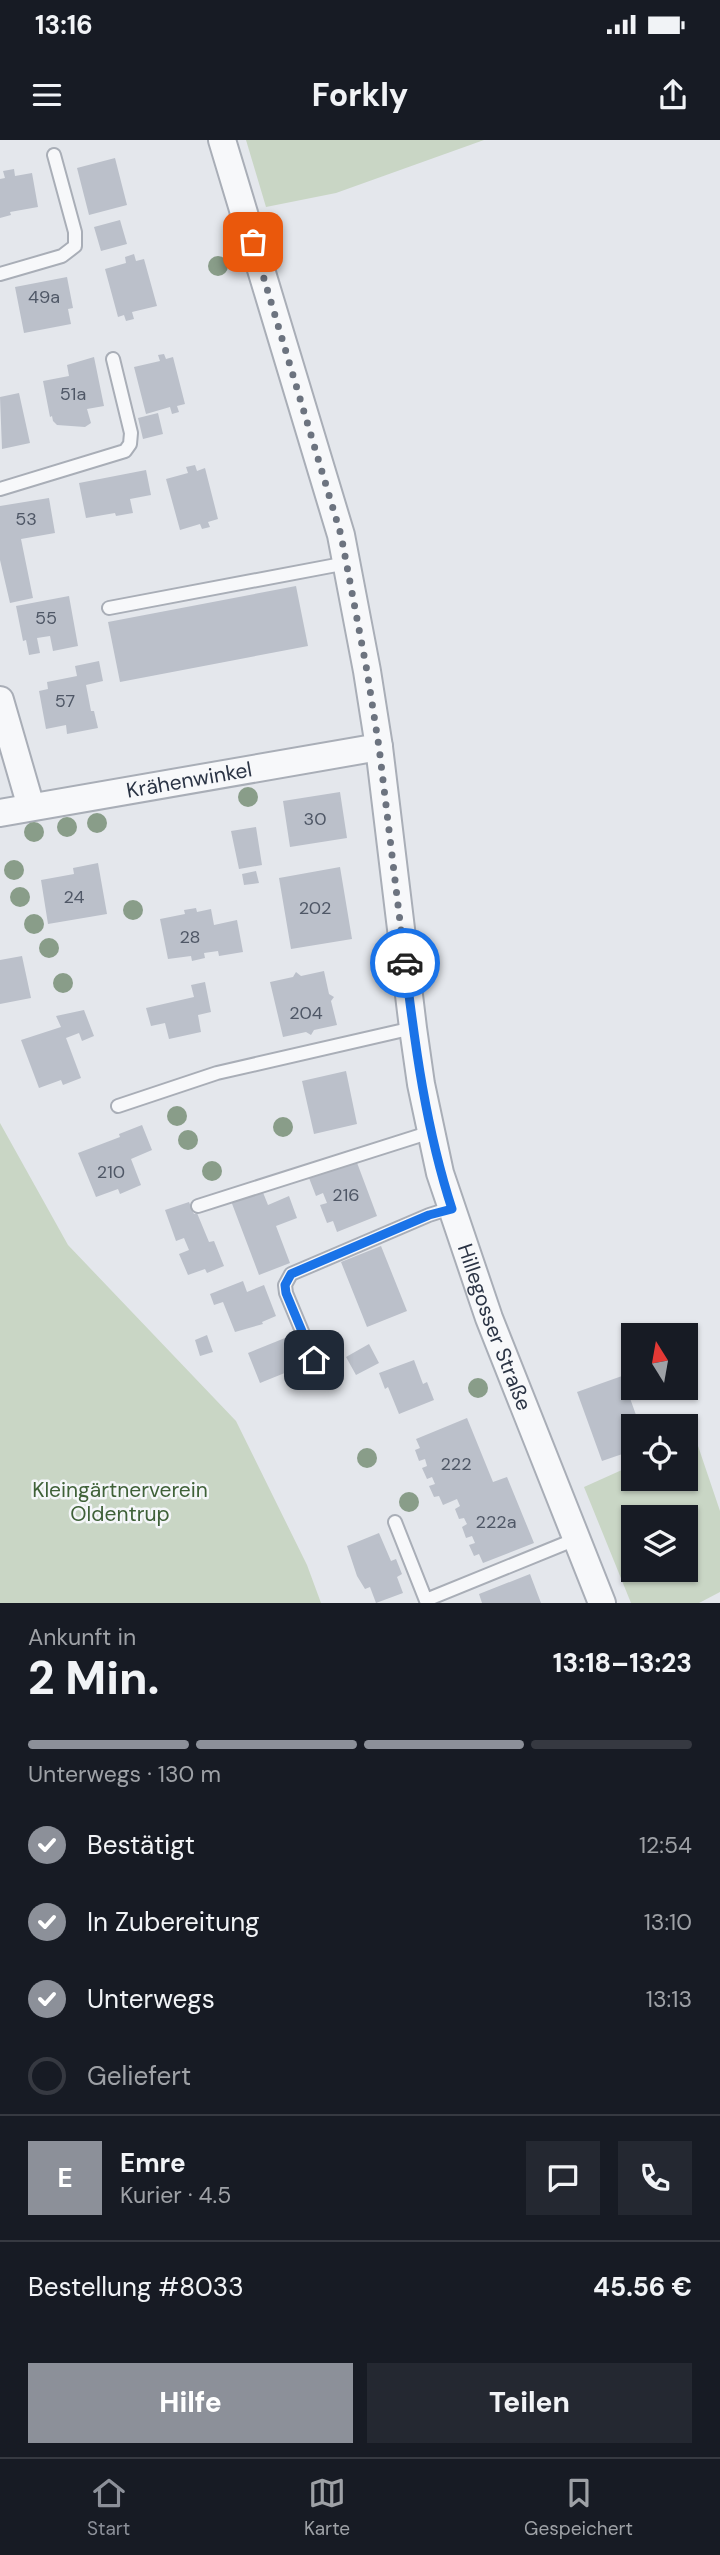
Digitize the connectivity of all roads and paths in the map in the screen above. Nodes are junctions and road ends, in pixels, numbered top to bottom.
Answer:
1 (222, 140) edge
2 (54, 155) dead end
3 (0, 274) edge
4 (113, 359) dead end
5 (0, 489) edge
6 (347, 563) junction
7 (109, 608) dead end
8 (0, 700) edge
9 (379, 747) junction
10 (31, 807) junction
11 (0, 813) edge
12 (413, 1028) junction
13 (118, 1106) dead end
14 (431, 1132) junction
15 (198, 1206) dead end
16 (452, 1209) junction
17 (314, 1360) dead end
18 (395, 1522) dead end
19 (576, 1539) junction
20 (427, 1602) edge
21 (602, 1603) edge

1 - 6 street, Hillegosser Straße
2 - 3 lane
4 - 5 lane
6 - 7 lane
6 - 9 street, Hillegosser Straße
8 - 10 street
9 - 10 street, Krähenwinkel
9 - 12 street, Hillegosser Straße
10 - 11 street, Krähenwinkel
12 - 13 lane
12 - 14 street, Hillegosser Straße
14 - 15 lane
14 - 16 street, Hillegosser Straße
16 - 17 lane
16 - 19 street, Hillegosser Straße
18 - 20 lane
19 - 20 lane
19 - 21 street, Hillegosser Straße

